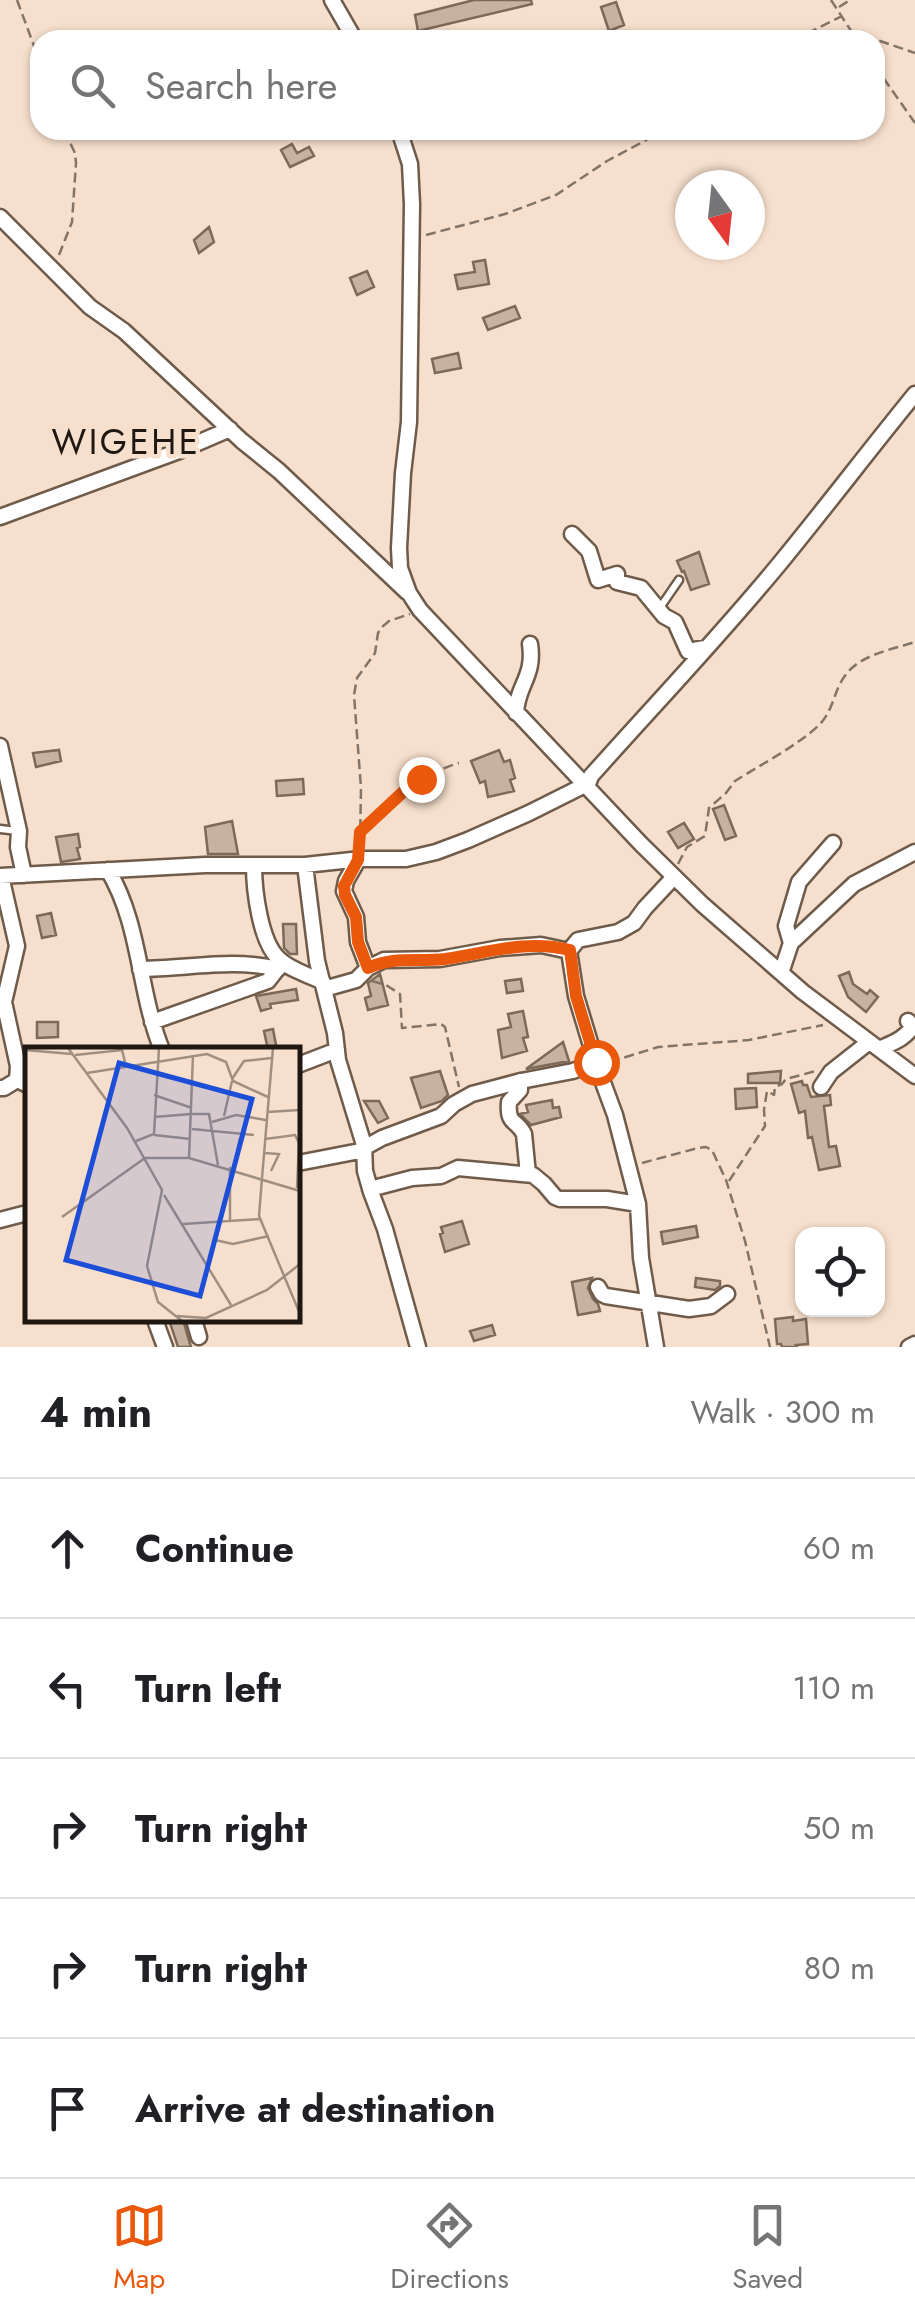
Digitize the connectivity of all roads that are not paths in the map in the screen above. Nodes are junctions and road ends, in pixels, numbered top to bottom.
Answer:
1 (332, 0) edge
2 (349, 30) edge
3 (403, 140) edge
4 (0, 217) edge
5 (915, 394) edge
6 (230, 429) junction
7 (0, 517) edge
8 (572, 534) dead end
9 (679, 580) dead end
10 (411, 596) junction
11 (658, 610) junction
12 (530, 644) dead end
13 (706, 648) junction
14 (516, 713) junction
15 (0, 746) edge
16 (586, 786) junction
17 (6, 799) edge
18 (0, 829) edge
19 (19, 831) junction
20 (833, 843) dead end
21 (915, 852) edge
22 (358, 860) junction
23 (254, 865) junction
24 (305, 865) junction
25 (108, 870) junction
26 (24, 875) junction
27 (0, 876) edge
28 (674, 877) junction
29 (791, 943) junction
30 (570, 950) junction
31 (280, 966) junction
32 (368, 968) junction
33 (140, 970) junction
34 (781, 973) junction
35 (323, 985) junction
36 (152, 1022) junction
37 (911, 1029) edge
38 (874, 1046) junction
39 (161, 1047) edge
40 (337, 1050) junction
41 (300, 1064) edge
42 (597, 1064) junction
43 (915, 1076) edge
44 (520, 1081) junction
45 (22, 1082) edge
46 (822, 1087) dead end
47 (0, 1088) edge
48 (364, 1149) junction
49 (300, 1163) edge
50 (528, 1174) junction
51 (370, 1188) junction
52 (638, 1204) junction
53 (25, 1215) edge
54 (0, 1220) edge
55 (598, 1286) dead end
56 (727, 1294) dead end
57 (647, 1302) junction
58 (156, 1322) edge
59 (195, 1322) edge
60 (199, 1338) dead end
61 (166, 1347) edge
62 (418, 1347) edge
63 (656, 1347) edge

1 - 2 street
3 - 10 street
4 - 6 street
5 - 13 street
6 - 7 street
6 - 10 street
8 - 11 street
9 - 11 lane
10 - 14 street
11 - 13 street
12 - 14 street
13 - 16 street
14 - 16 street
15 - 17 street
16 - 22 street
16 - 28 street
17 - 19 street
18 - 19 lane
19 - 26 street
20 - 29 street
21 - 29 street
22 - 24 street
22 - 32 street
23 - 24 street
23 - 25 street
23 - 31 street
24 - 35 street
25 - 26 street
25 - 33 street
26 - 27 street
27 - 45 street
28 - 30 street
28 - 34 street
29 - 34 street
30 - 32 street
30 - 42 street
31 - 33 street
31 - 35 street
31 - 36 street
32 - 35 street
33 - 36 street
34 - 38 street
35 - 40 street
36 - 39 street
37 - 38 street
38 - 43 street
38 - 46 street
40 - 41 street
40 - 48 street
42 - 44 street
42 - 52 street
44 - 48 street
44 - 50 street
45 - 47 street
48 - 49 street
48 - 51 street
50 - 51 street
50 - 52 street
51 - 62 street
52 - 57 street
53 - 54 street
55 - 57 street
56 - 57 street
57 - 63 street
58 - 61 street
59 - 60 street

